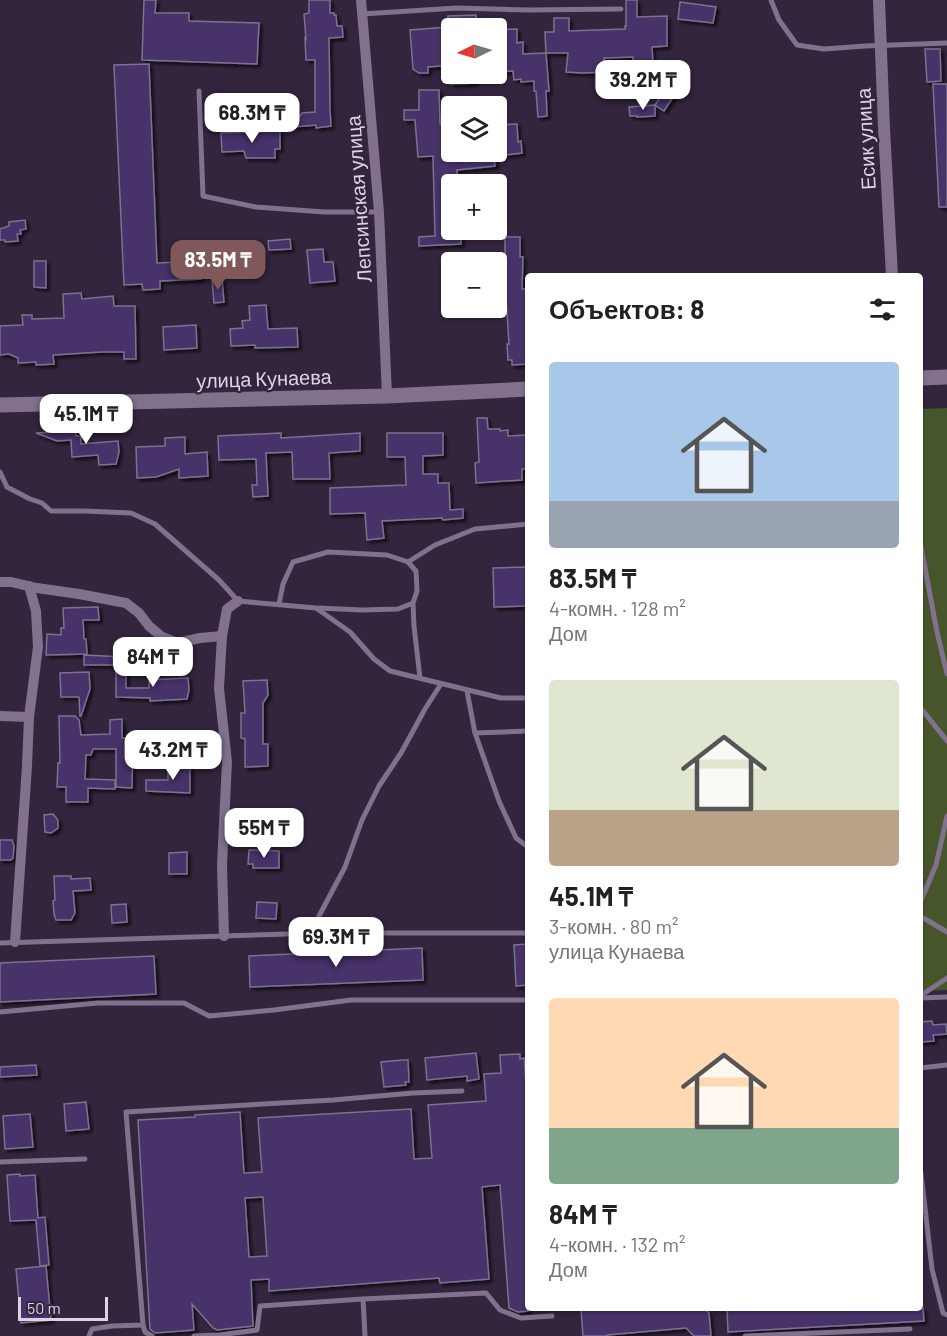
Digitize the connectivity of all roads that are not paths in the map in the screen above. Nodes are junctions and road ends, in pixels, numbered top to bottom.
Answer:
1 (361, 0) edge
2 (771, 0) edge
3 (879, 0) edge
4 (621, 9) dead end
5 (362, 14) junction
6 (947, 43) edge
7 (881, 45) junction
8 (199, 91) dead end
9 (378, 212) junction
10 (892, 273) edge
11 (947, 377) edge
12 (923, 378) edge
13 (525, 389) edge
14 (387, 396) junction
15 (0, 405) edge
16 (0, 472) edge
17 (525, 524) edge
18 (923, 557) edge
19 (408, 561) junction
20 (0, 582) edge
21 (28, 586) junction
22 (238, 601) junction
23 (414, 603) junction
24 (279, 604) junction
25 (316, 608) junction
26 (222, 636) junction
27 (947, 674) edge
28 (420, 678) junction
29 (441, 684) junction
30 (467, 691) junction
31 (525, 698) edge
32 (923, 711) edge
33 (0, 716) edge
34 (29, 717) junction
35 (525, 731) edge
36 (475, 733) junction
37 (947, 741) edge
38 (947, 816) edge
39 (525, 846) edge
40 (923, 896) edge
41 (923, 918) edge
42 (947, 932) edge
43 (310, 933) junction
44 (525, 933) edge
45 (224, 936) junction
46 (15, 942) junction
47 (0, 943) edge
48 (947, 978) edge
49 (923, 995) edge
50 (923, 997) edge
51 (947, 997) edge
52 (525, 999) edge
53 (0, 1012) edge
54 (947, 1065) edge
55 (923, 1068) edge
56 (462, 1091) dead end
57 (85, 1159) dead end
58 (0, 1162) edge
59 (923, 1190) edge
60 (363, 1299) junction
61 (947, 1315) edge
62 (552, 1316) dead end
63 (143, 1325) junction
64 (910, 1329) dead end
65 (89, 1336) edge
66 (152, 1336) edge
67 (194, 1336) edge
68 (366, 1336) edge
69 (745, 1336) edge

1 - 5 street, Лепсинская улица
2 - 7 lane
3 - 7 street, Есик улица
4 - 5 lane
5 - 9 street, Лепсинская улица
6 - 7 lane
7 - 10 street, Есик улица
8 - 9 lane
9 - 14 street, Лепсинская улица
11 - 12 main road
13 - 14 main road, улица Кунаева
14 - 15 main road, улица Кунаева
16 - 22 lane
17 - 19 lane
18 - 27 lane
19 - 23 lane
19 - 24 lane
20 - 21 street
21 - 26 street
21 - 34 street
22 - 24 lane
22 - 26 street
23 - 25 lane
23 - 28 lane
24 - 25 lane
25 - 28 lane
26 - 45 street
28 - 29 lane
29 - 30 lane
29 - 43 lane
30 - 31 lane
30 - 36 lane
32 - 37 lane
33 - 34 street
34 - 46 street
35 - 36 lane
36 - 39 lane
38 - 40 lane
41 - 42 lane
43 - 44 lane
43 - 45 lane
45 - 46 lane
46 - 47 lane
48 - 49 lane
50 - 51 lane
52 - 53 lane
54 - 55 lane
56 - 63 lane
57 - 58 lane
59 - 61 lane
60 - 62 lane
60 - 67 lane
60 - 68 lane
63 - 65 lane
63 - 66 lane
64 - 69 lane

